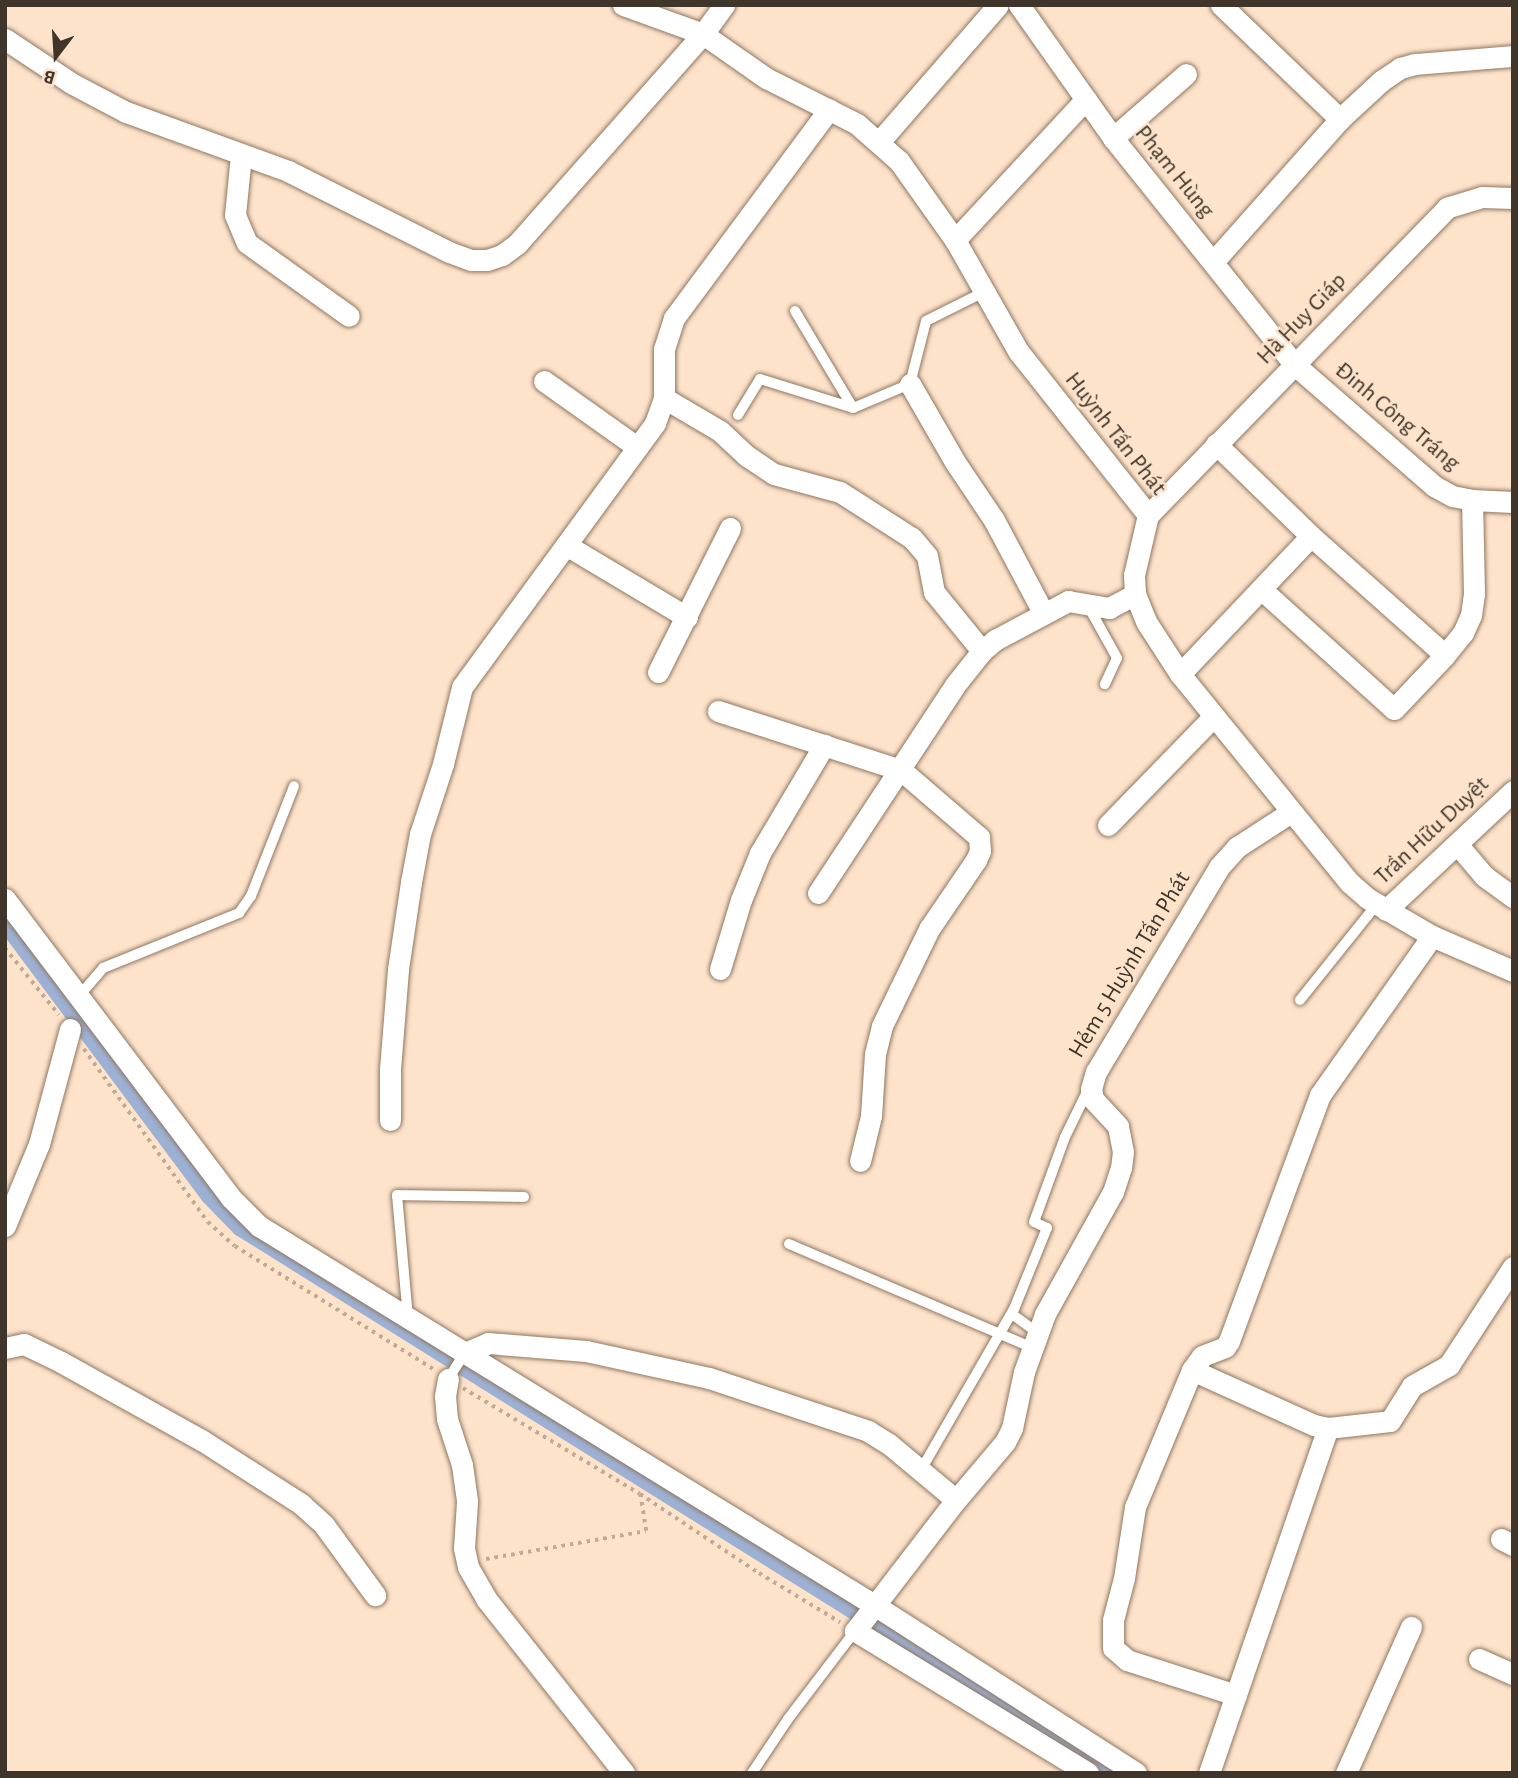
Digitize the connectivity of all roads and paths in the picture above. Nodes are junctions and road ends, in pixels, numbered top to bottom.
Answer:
1 (622, 5) edge
2 (724, 5) edge
3 (998, 5) edge
4 (1019, 5) edge
5 (1221, 5) edge
6 (703, 34) junction
7 (5, 39) edge
8 (1513, 56) edge
9 (1186, 74) dead end
10 (1086, 99) junction
11 (830, 108) junction
12 (1340, 119) junction
13 (1113, 138) junction
14 (879, 142) junction
15 (242, 155) junction
16 (1513, 198) edge
17 (955, 240) junction
18 (1213, 262) junction
19 (986, 291) junction
20 (795, 311) dead end
21 (349, 316) dead end
22 (1295, 365) junction
23 (544, 381) dead end
24 (910, 384) junction
25 (664, 398) junction
26 (853, 408) junction
27 (738, 415) dead end
28 (1216, 444) junction
29 (637, 447) junction
30 (1472, 500) junction
31 (1513, 502) edge
32 (1148, 515) junction
33 (730, 528) dead end
34 (1311, 536) junction
35 (566, 545) junction
36 (1261, 589) junction
37 (1135, 594) junction
38 (1087, 604) junction
39 (1044, 614) junction
40 (687, 617) junction
41 (982, 651) junction
42 (1445, 655) junction
43 (658, 673) dead end
44 (1180, 674) junction
45 (1105, 684) dead end
46 (718, 711) dead end
47 (1214, 716) junction
48 (824, 745) junction
49 (901, 770) junction
50 (294, 786) dead end
51 (1513, 791) edge
52 (1291, 811) junction
53 (1108, 825) dead end
54 (1457, 844) junction
55 (818, 893) dead end
56 (1513, 897) edge
57 (5, 899) edge
58 (1382, 907) junction
59 (14, 928) edge
60 (1432, 936) junction
61 (720, 968) dead end
62 (1513, 971) edge
63 (79, 996) junction
64 (1300, 1000) dead end
65 (70, 1029) dead end
66 (1092, 1081) junction
67 (390, 1120) dead end
68 (860, 1161) dead end
69 (524, 1197) dead end
70 (5, 1226) edge
71 (789, 1244) dead end
72 (1513, 1267) edge
73 (1015, 1308) junction
74 (408, 1318) junction
75 (998, 1333) junction
76 (1035, 1340) junction
77 (5, 1348) edge
78 (465, 1353) junction
79 (1192, 1370) junction
80 (448, 1379) joint
81 (1328, 1428) junction
82 (921, 1470) junction
83 (640, 1494) dead end
84 (956, 1500) junction
85 (486, 1559) dead end
86 (375, 1595) dead end
87 (867, 1617) junction
88 (1411, 1627) dead end
89 (1479, 1659) dead end
90 (1513, 1674) edge
91 (1237, 1695) junction
92 (624, 1773) edge
93 (752, 1773) edge
94 (1088, 1773) edge
95 (1136, 1773) edge
96 (1209, 1773) edge
97 (1346, 1773) edge

1 - 6 street, Huỳnh Tấn Phát
2 - 6 street
3 - 14 street
4 - 10 street, Phạm Hùng
5 - 12 street
6 - 11 street, Huỳnh Tấn Phát
6 - 15 street
7 - 15 street
8 - 12 street
9 - 13 street
10 - 13 street, Phạm Hùng
10 - 17 street
11 - 14 street, Huỳnh Tấn Phát
11 - 25 street
12 - 18 street
13 - 18 street, Phạm Hùng
14 - 17 street, Huỳnh Tấn Phát
15 - 21 street
16 - 22 street, Hà Huy Giáp
17 - 19 street, Huỳnh Tấn Phát
18 - 22 street, Phạm Hùng
19 - 24 lane
19 - 32 street, Huỳnh Tấn Phát
20 - 26 lane
22 - 28 street, Hà Huy Giáp
22 - 30 street, Đinh Công Tráng
23 - 29 street
24 - 26 lane
24 - 39 street
25 - 29 street
25 - 41 street
26 - 27 lane
28 - 32 street, Hà Huy Giáp
28 - 34 street
29 - 35 street
30 - 31 street, Đinh Công Tráng
30 - 42 street
32 - 37 street, Huỳnh Tấn Phát
33 - 40 street
34 - 36 street
34 - 42 street
35 - 40 street
35 - 67 street
36 - 42 street
36 - 44 street
37 - 38 street
37 - 44 street, Huỳnh Tấn Phát
38 - 39 street
38 - 45 lane
39 - 41 street
40 - 43 street
41 - 49 street
44 - 47 street, Huỳnh Tấn Phát
46 - 48 street
47 - 52 street, Huỳnh Tấn Phát
47 - 53 street
48 - 49 street
48 - 61 street
49 - 55 street
49 - 68 street
50 - 63 lane
51 - 54 street, Trần Hữu Duyệt
52 - 58 street, Huỳnh Tấn Phát
52 - 66 street, Hẻm 5 Huỳnh Tấn Phát
54 - 56 street
54 - 58 street, Trần Hữu Duyệt
57 - 59 street
58 - 60 street, Huỳnh Tấn Phát
58 - 64 lane
59 - 63 street
60 - 62 street, Huỳnh Tấn Phát
60 - 79 street
63 - 74 street
65 - 70 street
66 - 73 lane
66 - 76 street, Hẻm 5 Huỳnh Tấn Phát
69 - 74 lane
71 - 75 lane
72 - 81 street
73 - 75 lane
73 - 76 lane
74 - 78 street
75 - 76 lane
75 - 82 lane
76 - 84 street, Hẻm 5 Huỳnh Tấn Phát
77 - 86 street
78 - 80 lane
78 - 82 street
78 - 87 street
79 - 81 street
79 - 91 street
80 - 92 street
81 - 91 street
82 - 84 street
83 - 85 path
84 - 87 street, Hẻm 5 Huỳnh Tấn Phát
87 - 93 lane
87 - 94 street
87 - 95 street
88 - 97 street
89 - 90 street
91 - 96 street

